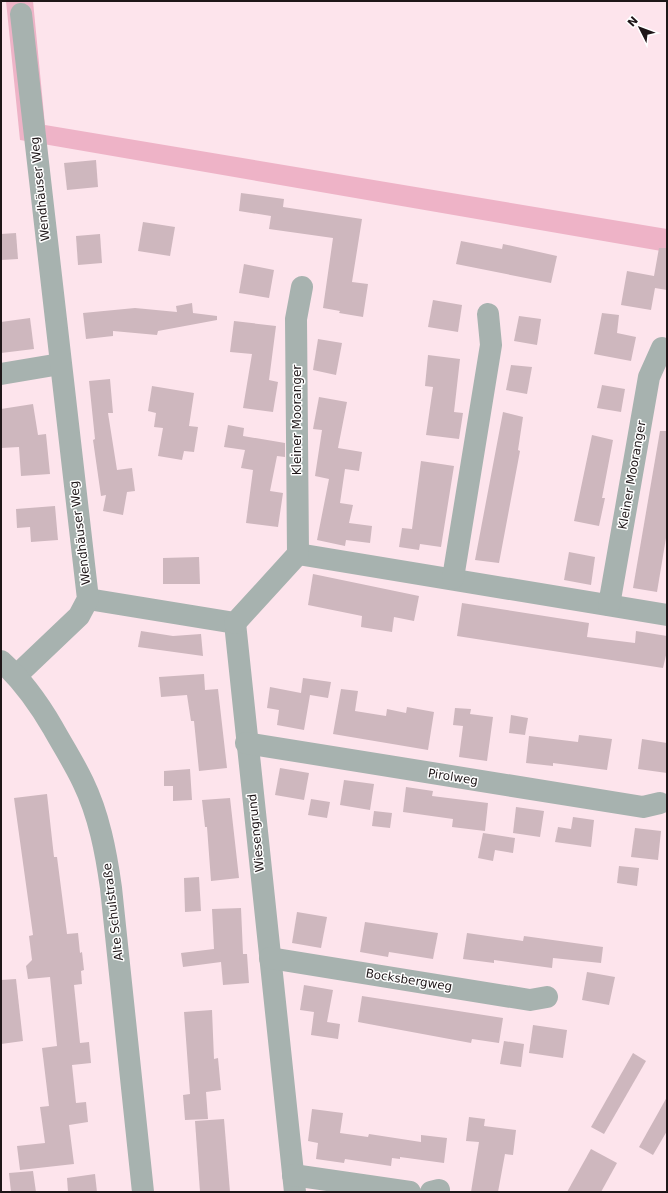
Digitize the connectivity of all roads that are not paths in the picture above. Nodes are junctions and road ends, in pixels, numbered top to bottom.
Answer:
1 (21, 14) dead end
2 (302, 287) dead end
3 (488, 314) dead end
4 (662, 348) dead end
5 (60, 364) junction
6 (1, 374) edge
7 (298, 554) junction
8 (453, 578) junction
9 (88, 599) junction
10 (609, 605) junction
11 (667, 615) edge
12 (235, 623) junction
13 (9, 668) edge
14 (246, 743) junction
15 (660, 803) dead end
16 (270, 958) junction
17 (547, 997) dead end
18 (294, 1183) edge
19 (143, 1192) edge
20 (410, 1192) edge

1 - 5 street, Wendhäuser Weg
2 - 7 street, Kleiner Mooranger
3 - 8 street
4 - 10 street, Kleiner Mooranger
5 - 6 street
5 - 9 street, Wendhäuser Weg
7 - 8 street
7 - 12 street
8 - 10 street
9 - 12 street
9 - 13 street, Wendhäuser Weg
10 - 11 street
12 - 14 street, Wiesengrund
13 - 19 street, Alte Schulstraße
14 - 15 street, Pirolweg
14 - 16 street, Wiesengrund
16 - 17 street, Bocksbergweg
16 - 18 street, Wiesengrund
18 - 20 street

